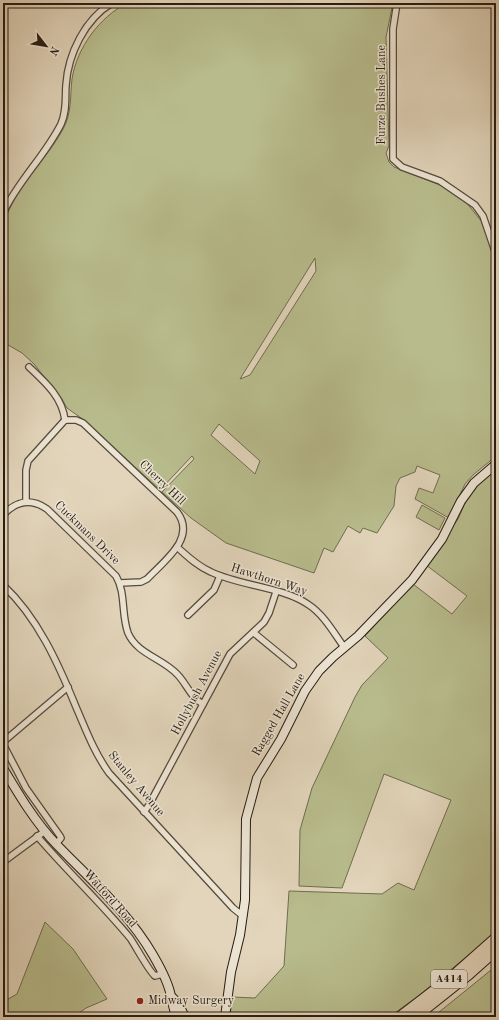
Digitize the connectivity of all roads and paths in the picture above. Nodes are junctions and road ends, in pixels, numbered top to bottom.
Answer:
1 (112, 3) edge
2 (397, 3) edge
3 (3, 213) edge
4 (496, 254) edge
5 (29, 367) dead end
6 (65, 420) junction
7 (496, 464) edge
8 (26, 502) junction
9 (3, 515) edge
10 (177, 547) junction
11 (220, 576) junction
12 (120, 583) junction
13 (3, 585) edge
14 (276, 592) junction
15 (188, 615) dead end
16 (254, 633) junction
17 (344, 647) junction
18 (293, 665) dead end
19 (68, 687) junction
20 (203, 704) junction
21 (3, 743) edge
22 (3, 768) edge
23 (144, 812) junction
24 (45, 831) junction
25 (37, 836) junction
26 (56, 844) junction
27 (3, 862) edge
28 (243, 916) junction
29 (496, 938) edge
30 (496, 950) edge
31 (162, 974) junction
32 (171, 996) junction
33 (176, 1017) edge
34 (185, 1017) edge
35 (225, 1017) edge
36 (400, 1017) edge
37 (415, 1017) edge

1 - 3 street
2 - 4 street, Furze Bushes Lane
5 - 6 street
6 - 8 street
6 - 10 street, Cherry Hill
7 - 17 street, Ragged Hall Lane
8 - 9 street
8 - 12 street, Cuckmans Drive
10 - 11 street, Hawthorn Way
10 - 12 street, Cherry Hill
11 - 14 street, Hawthorn Way
11 - 15 street
12 - 20 street, Cuckmans Drive
13 - 19 street, Stanley Avenue
14 - 16 street, Hollybush Avenue
14 - 17 street, Hawthorn Way
16 - 18 street
16 - 20 street, Hollybush Avenue
17 - 28 street, Ragged Hall Lane
19 - 21 street
19 - 23 street, Stanley Avenue
20 - 23 street, Hollybush Avenue
21 - 26 street
22 - 24 street, Watford Road
23 - 28 street, Stanley Avenue
24 - 25 street
24 - 26 street, Watford Road
25 - 27 street
25 - 31 street, Watford Road
26 - 31 street, Watford Road
28 - 35 street, Ragged Hall Lane
29 - 36 highway, A414
30 - 37 highway, A414
31 - 32 street, Watford Road
32 - 33 street, Watford Road
32 - 34 street, Watford Road

